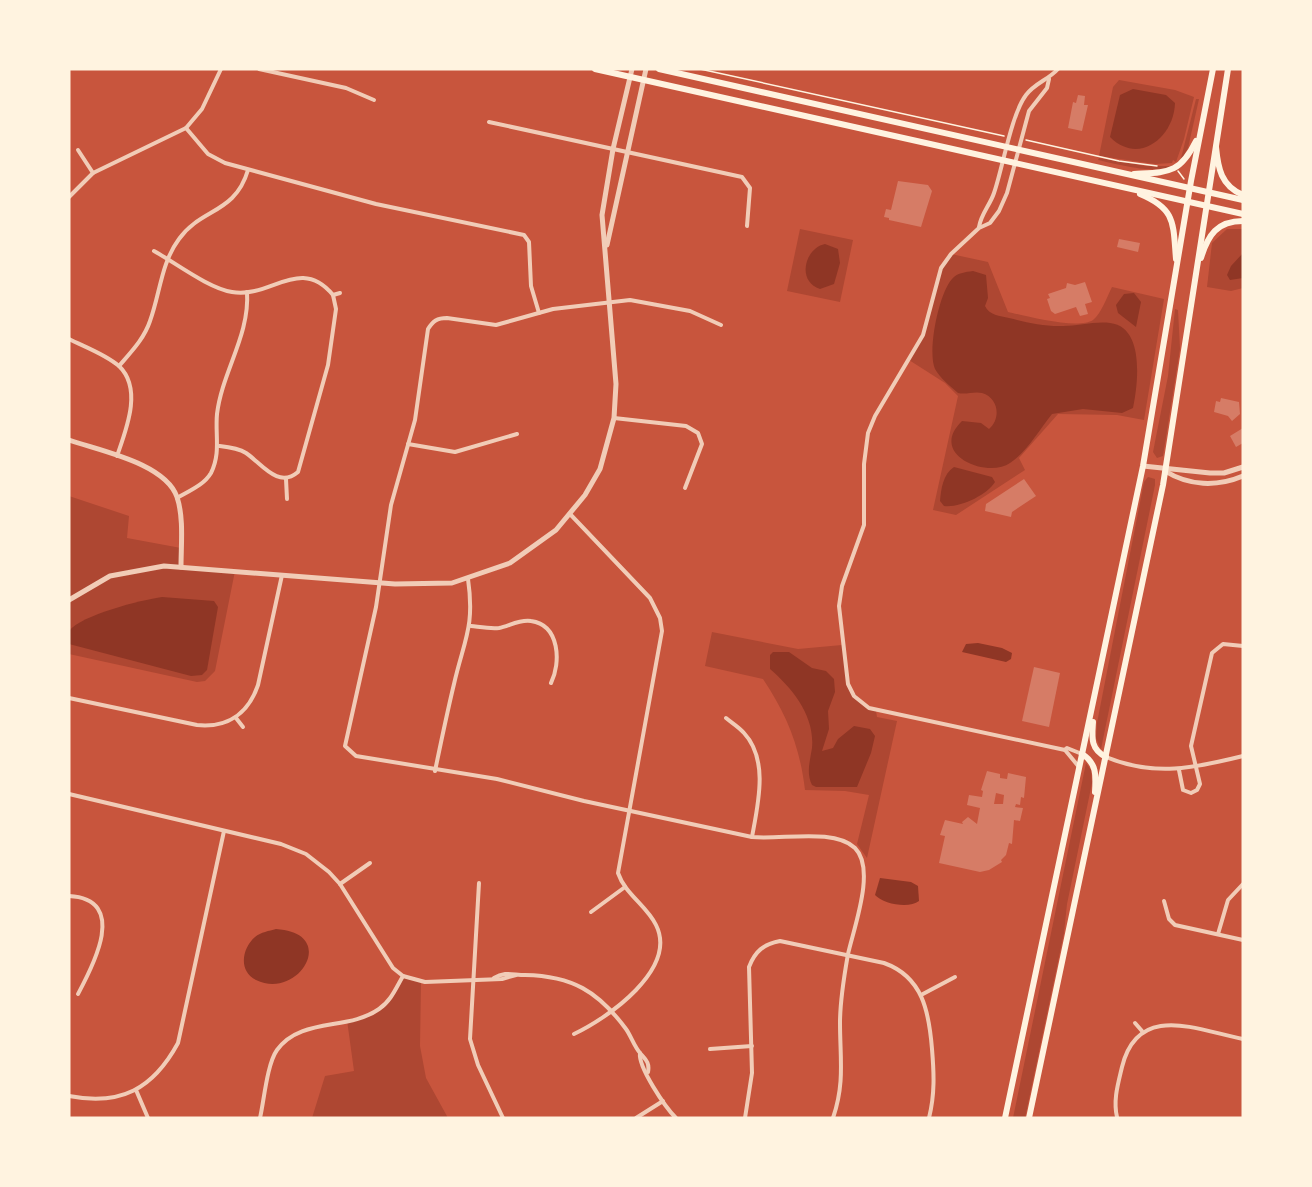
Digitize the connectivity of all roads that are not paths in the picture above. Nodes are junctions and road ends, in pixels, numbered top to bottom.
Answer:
1 (221, 69) edge
2 (259, 69) edge
3 (595, 69) edge
4 (632, 69) edge
5 (646, 69) edge
6 (659, 69) edge
7 (1058, 69) edge
8 (1214, 69) edge
9 (1228, 69) edge
10 (630, 77) junction
11 (1048, 79) junction
12 (644, 80) junction
13 (374, 100) dead end
14 (489, 122) dead end
15 (186, 128) junction
16 (1200, 134) junction
17 (1215, 137) junction
18 (1008, 147) junction
19 (613, 149) junction
20 (78, 150) dead end
21 (1018, 150) junction
22 (628, 152) junction
23 (1004, 160) junction
24 (1014, 163) junction
25 (248, 170) junction
26 (93, 173) junction
27 (1125, 174) junction
28 (1126, 188) junction
29 (1189, 188) junction
30 (1207, 192) junction
31 (1243, 195) edge
32 (69, 197) edge
33 (1243, 200) edge
34 (1187, 201) junction
35 (1205, 206) junction
36 (1243, 214) edge
37 (1243, 221) edge
38 (747, 226) dead end
39 (979, 228) junction
40 (606, 250) junction
41 (154, 251) dead end
42 (168, 259) junction
43 (1176, 272) junction
44 (1195, 275) junction
45 (248, 292) junction
46 (340, 293) dead end
47 (333, 295) junction
48 (609, 302) junction
49 (539, 313) junction
50 (721, 325) dead end
51 (69, 339) edge
52 (119, 366) junction
53 (614, 418) junction
54 (517, 434) dead end
55 (69, 440) edge
56 (408, 444) junction
57 (219, 446) junction
58 (117, 457) junction
59 (1143, 466) junction
60 (1243, 467) edge
61 (1165, 471) junction
62 (1243, 476) edge
63 (286, 479) junction
64 (685, 488) dead end
65 (177, 498) junction
66 (287, 499) dead end
67 (570, 514) junction
68 (181, 567) junction
69 (282, 575) junction
70 (468, 579) junction
71 (380, 582) junction
72 (69, 600) edge
73 (471, 626) junction
74 (1243, 646) edge
75 (551, 683) dead end
76 (69, 698) edge
77 (1094, 700) junction
78 (236, 718) junction
79 (726, 718) dead end
80 (243, 727) dead end
81 (1065, 750) junction
82 (1082, 754) junction
83 (1243, 756) edge
84 (1106, 757) junction
85 (1079, 768) junction
86 (1194, 768) junction
87 (1179, 770) junction
88 (435, 771) junction
89 (69, 794) edge
90 (631, 811) junction
91 (1094, 811) junction
92 (224, 831) junction
93 (752, 837) junction
94 (370, 862) dead end
95 (479, 883) dead end
96 (340, 884) junction
97 (1243, 884) edge
98 (625, 887) junction
99 (69, 896) edge
100 (1164, 901) dead end
101 (591, 912) dead end
102 (1218, 934) junction
103 (1243, 940) edge
104 (848, 954) junction
105 (403, 976) junction
106 (955, 977) dead end
107 (472, 980) junction
108 (78, 994) dead end
109 (921, 995) junction
110 (611, 1011) junction
111 (1135, 1023) dead end
112 (1142, 1032) junction
113 (574, 1034) dead end
114 (1243, 1040) edge
115 (752, 1046) junction
116 (710, 1049) dead end
117 (136, 1090) junction
118 (69, 1095) edge
119 (663, 1101) junction
120 (147, 1118) edge
121 (260, 1118) edge
122 (503, 1118) edge
123 (636, 1118) edge
124 (676, 1118) edge
125 (745, 1118) edge
126 (833, 1118) edge
127 (929, 1118) edge
128 (1005, 1118) edge
129 (1029, 1118) edge
130 (1118, 1118) edge

1 - 15 street
2 - 13 street
3 - 10 main road
4 - 10 street
5 - 12 street
6 - 18 main road
7 - 11 street
8 - 16 main road
9 - 17 main road
10 - 12 main road
10 - 19 street
11 - 18 street
11 - 21 street
12 - 22 street
12 - 23 main road
14 - 19 street
15 - 25 street
15 - 26 street
16 - 27 main road
16 - 29 main road
17 - 30 main road
17 - 31 main road
18 - 21 main road
18 - 23 street
19 - 22 street
19 - 40 street
20 - 26 street
21 - 24 street
21 - 27 main road
22 - 38 street
22 - 40 street
23 - 24 main road
23 - 39 street
24 - 28 main road
24 - 39 street
25 - 42 street
25 - 49 street
26 - 32 street
27 - 29 main road
28 - 34 main road
28 - 43 main road
29 - 30 main road
29 - 34 main road
30 - 33 main road
30 - 35 main road
34 - 35 main road
34 - 43 main road
35 - 36 main road
35 - 44 main road
37 - 44 main road
39 - 81 street
40 - 48 street
41 - 42 street
42 - 45 street
42 - 52 street
43 - 59 main road
44 - 61 main road
45 - 47 street
45 - 57 street
46 - 47 street
47 - 63 street
48 - 49 street
48 - 50 street
48 - 53 street
49 - 56 street
51 - 52 street
52 - 58 street
53 - 64 street
53 - 67 street
54 - 56 street
55 - 58 street
56 - 71 street
57 - 63 street
57 - 65 street
58 - 65 street
59 - 61 street
59 - 77 main road
60 - 61 street
61 - 62 street
61 - 84 main road
63 - 66 street
65 - 68 street
67 - 70 street
67 - 90 street
68 - 69 street
68 - 72 street
69 - 71 street
69 - 78 street
70 - 71 street
70 - 73 street
71 - 88 street
73 - 75 street
73 - 88 street
74 - 86 street
76 - 78 street
77 - 82 main road
77 - 84 main road
78 - 80 street
79 - 93 street
81 - 82 street
81 - 85 street
82 - 85 main road
82 - 91 main road
83 - 86 street
84 - 87 street
84 - 91 main road
85 - 128 main road
86 - 87 street
86 - 87 street
88 - 90 street
89 - 92 street
90 - 93 street
90 - 98 street
91 - 129 main road
92 - 96 street
92 - 117 street
93 - 104 street
94 - 96 street
95 - 107 street
96 - 105 street
97 - 102 street
98 - 101 street
98 - 110 street
99 - 108 street
100 - 102 street
102 - 103 street
104 - 109 street
104 - 115 street
104 - 126 street
105 - 107 street
105 - 121 street
106 - 109 street
107 - 110 street
107 - 122 street
109 - 127 street
110 - 113 street
110 - 119 street
111 - 112 street
112 - 114 street
112 - 130 street
115 - 116 street
115 - 125 street
117 - 118 street
117 - 120 street
119 - 123 street
119 - 124 street

